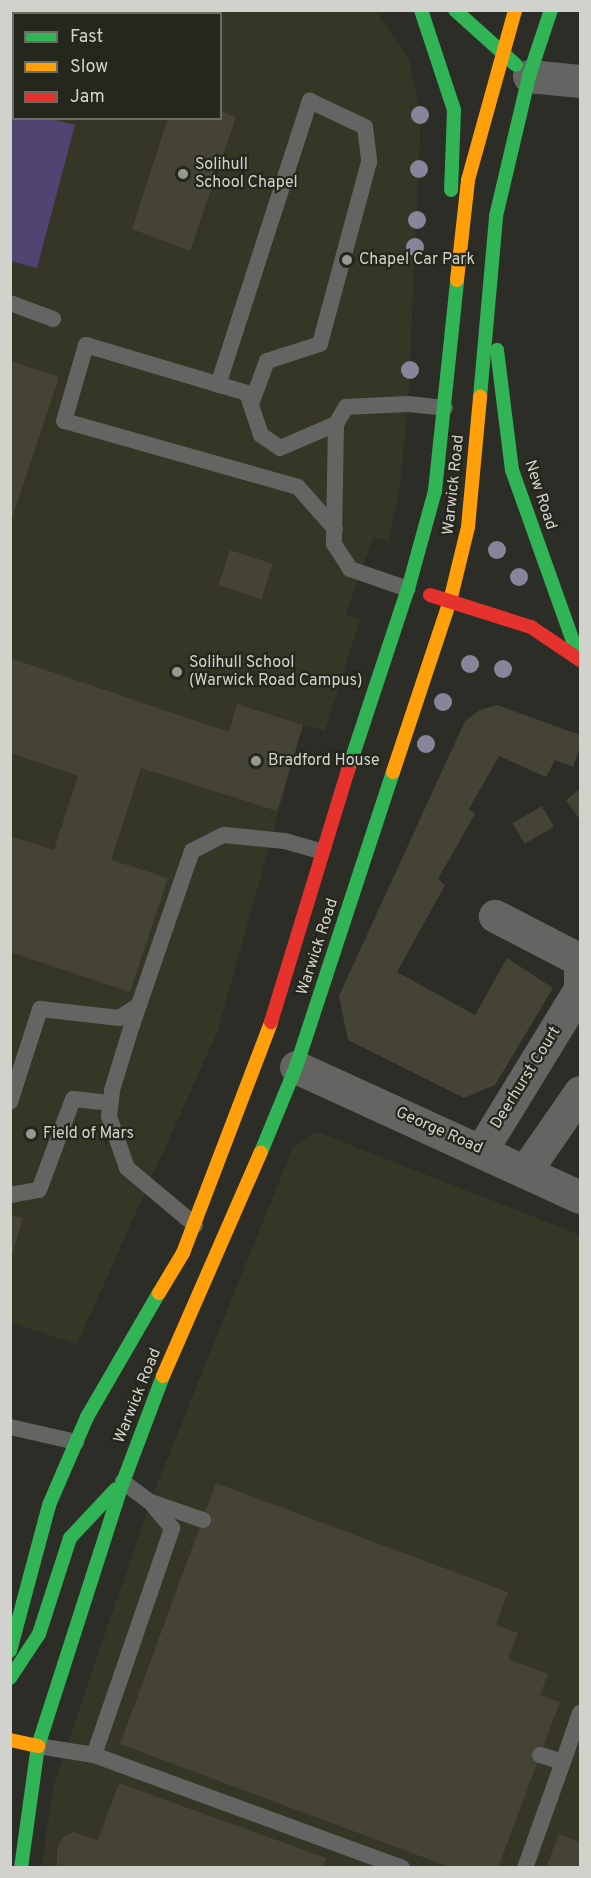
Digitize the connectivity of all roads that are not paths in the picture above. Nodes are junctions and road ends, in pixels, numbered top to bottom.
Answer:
1 (422, 10) edge
2 (455, 10) edge
3 (515, 10) edge
4 (551, 10) edge
5 (501, 50) junction
6 (529, 76) junction
7 (580, 81) edge
8 (489, 264) junction
9 (10, 303) edge
10 (53, 319) dead end
11 (218, 385) junction
12 (250, 404) junction
13 (445, 408) junction
14 (336, 424) junction
15 (334, 529) junction
16 (408, 589) junction
17 (450, 601) junction
18 (580, 659) edge
19 (321, 851) junction
20 (495, 916) dead end
21 (139, 1005) junction
22 (277, 1059) junction
23 (580, 1092) edge
24 (10, 1102) edge
25 (110, 1103) junction
26 (482, 1149) junction
27 (526, 1170) junction
28 (10, 1195) edge
29 (580, 1197) edge
30 (195, 1225) junction
31 (10, 1426) edge
32 (76, 1443) junction
33 (123, 1482) junction
34 (150, 1502) junction
35 (203, 1520) dead end
36 (15, 1614) edge
37 (10, 1651) edge
38 (10, 1678) edge
39 (580, 1718) edge
40 (10, 1740) edge
41 (38, 1746) junction
42 (94, 1755) junction
43 (540, 1755) dead end
44 (563, 1762) junction
45 (28, 1805) junction
46 (10, 1828) edge
47 (21, 1868) edge
48 (402, 1868) edge
49 (525, 1868) edge

1 - 13 main road
2 - 5 main road
3 - 5 main road, Warwick Road
4 - 6 main road, Warwick Road
5 - 6 main road
5 - 13 main road, Warwick Road
6 - 7 street
6 - 8 main road, Warwick Road
8 - 17 main road, Warwick Road
8 - 18 main road, New Road
9 - 10 lane
11 - 12 lane
11 - 12 lane
11 - 15 lane
12 - 14 lane
13 - 14 lane
13 - 16 main road, Warwick Road
14 - 15 lane
15 - 16 lane
16 - 17 main road, New Road
16 - 19 main road, Warwick Road
17 - 18 main road, New Road
17 - 22 main road, Warwick Road
19 - 21 lane
19 - 22 main road, Warwick Road
20 - 26 street, Deerhurst Court
21 - 24 lane
21 - 25 lane
22 - 26 street, George Road
22 - 30 main road, Warwick Road
22 - 33 main road, Warwick Road
23 - 27 street
25 - 28 lane
25 - 30 lane
26 - 27 street, George Road
27 - 29 street, George Road
30 - 32 main road, Warwick Road
31 - 32 lane
32 - 36 main road, Warwick Road
33 - 34 lane
33 - 38 main road
33 - 41 main road, Warwick Road
34 - 35 lane
34 - 42 lane
36 - 37 main road, Warwick Road
39 - 44 lane
40 - 41 main road
41 - 42 lane
41 - 45 main road, Warwick Road
42 - 48 lane
43 - 44 lane
44 - 49 lane
45 - 46 main road
45 - 47 main road, Warwick Road

